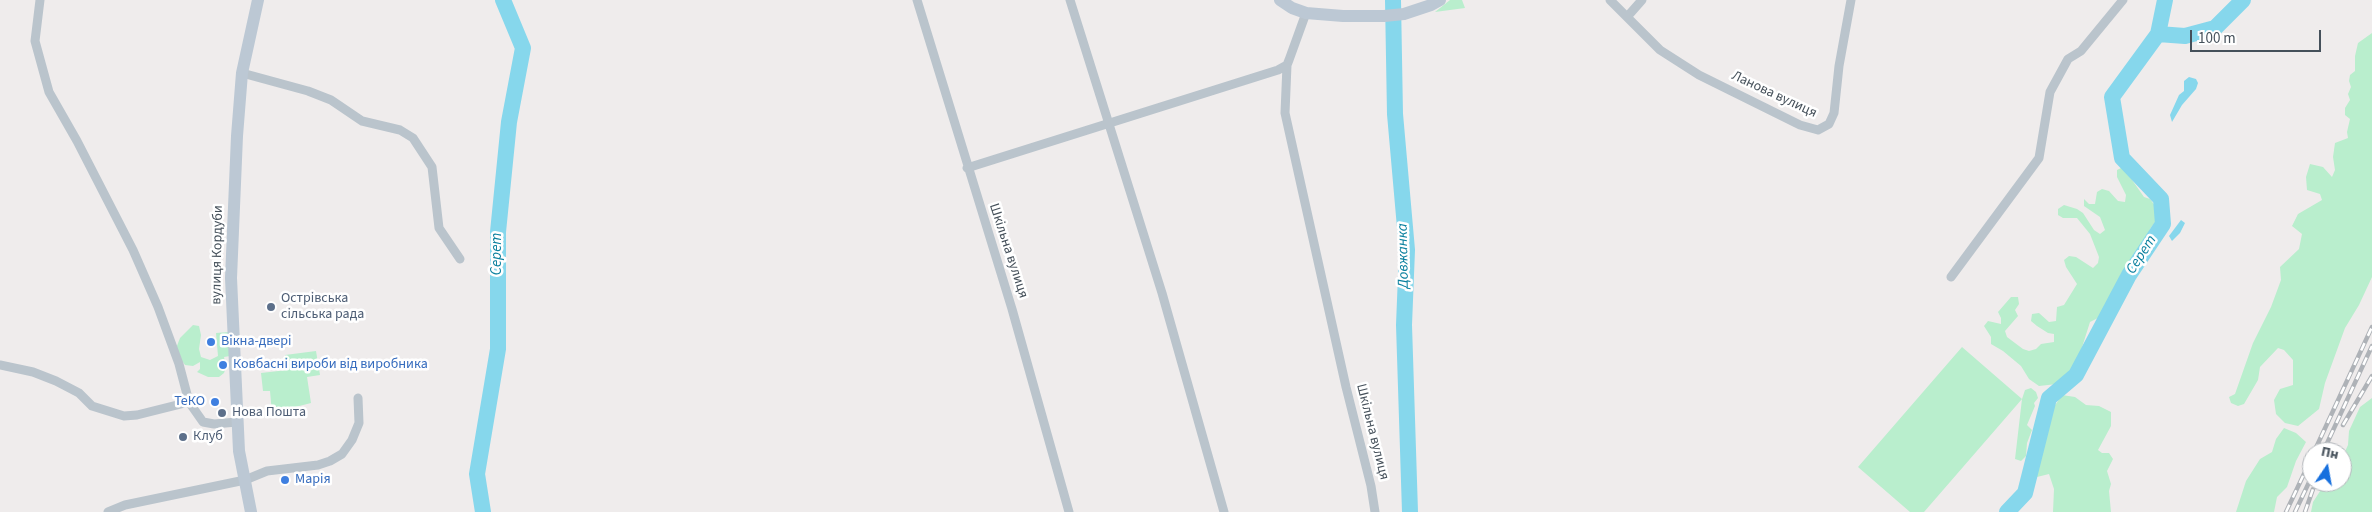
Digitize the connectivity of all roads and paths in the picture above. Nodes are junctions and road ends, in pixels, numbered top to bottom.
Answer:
1 (40, 0) edge
2 (258, 0) edge
3 (917, 0) edge
4 (1070, 0) edge
5 (1280, 0) edge
6 (1440, 0) edge
7 (1610, 0) edge
8 (1642, 0) edge
9 (1851, 0) edge
10 (2123, 0) edge
11 (1306, 12) junction
12 (1626, 16) junction
13 (1287, 65) junction
14 (242, 73) junction
15 (1108, 122) junction
16 (967, 168) junction
17 (460, 258) dead end
18 (1951, 277) dead end
19 (0, 365) edge
20 (358, 398) dead end
21 (189, 402) junction
22 (237, 422) junction
23 (245, 480) junction
24 (108, 512) edge
25 (251, 512) edge
26 (1069, 512) edge
27 (1224, 512) edge
28 (1375, 512) edge

1 - 21 street
2 - 14 street, вулиця Кордуби
3 - 16 street, Шкільна вулиця
4 - 15 street
5 - 11 street
6 - 11 street
7 - 12 street, Ланова вулиця
8 - 12 street
9 - 12 street, Ланова вулиця
10 - 18 street
11 - 13 street, Шкільна вулиця
13 - 15 street
13 - 28 street, Шкільна вулиця
14 - 17 street
14 - 22 street, вулиця Кордуби
15 - 16 street
15 - 27 street
16 - 26 street, Шкільна вулиця
19 - 21 street
20 - 23 street
21 - 22 street
22 - 23 street, вулиця Кордуби
23 - 24 street
23 - 25 street, вулиця Кордуби

